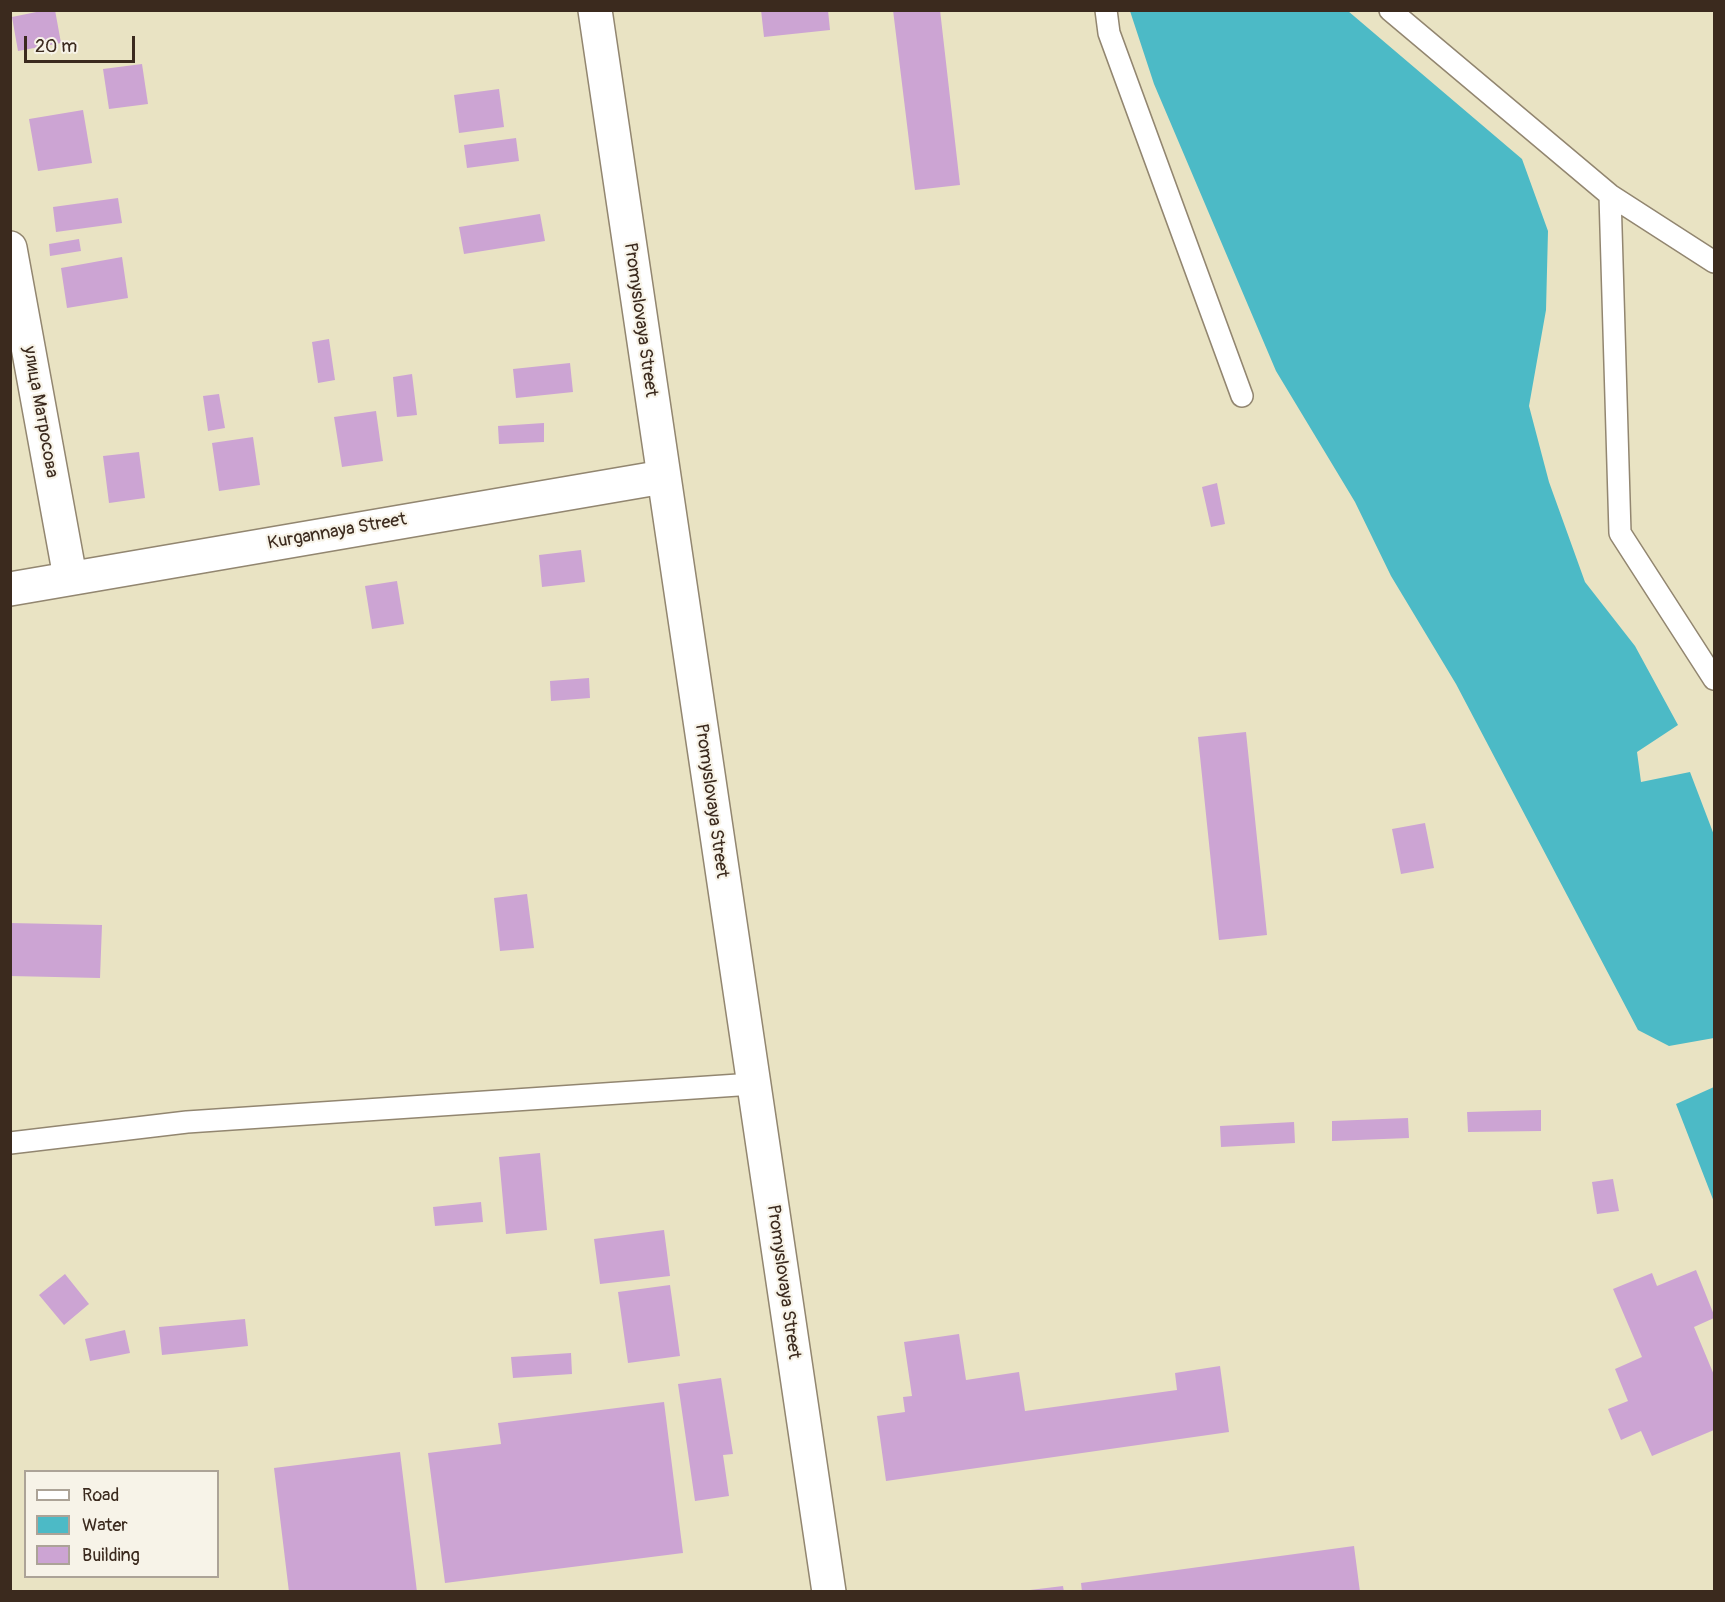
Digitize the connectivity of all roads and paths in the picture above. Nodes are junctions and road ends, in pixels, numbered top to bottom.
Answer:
1 (596, 10) edge
2 (1106, 10) edge
3 (1390, 10) edge
4 (1610, 195) junction
5 (10, 248) edge
6 (1714, 262) edge
7 (1242, 396) dead end
8 (663, 477) junction
9 (70, 577) junction
10 (10, 589) edge
11 (1714, 679) edge
12 (753, 1084) junction
13 (10, 1143) edge
14 (829, 1592) edge

1 - 8 main road, Promyslovaya Street
2 - 7 lane
3 - 4 lane
4 - 6 lane
4 - 11 lane
5 - 9 main road, улица Матросова
8 - 9 main road, Kurgannaya Street
8 - 12 main road, Promyslovaya Street
9 - 10 main road, Kurgannaya Street
12 - 13 lane
12 - 14 main road, Promyslovaya Street

